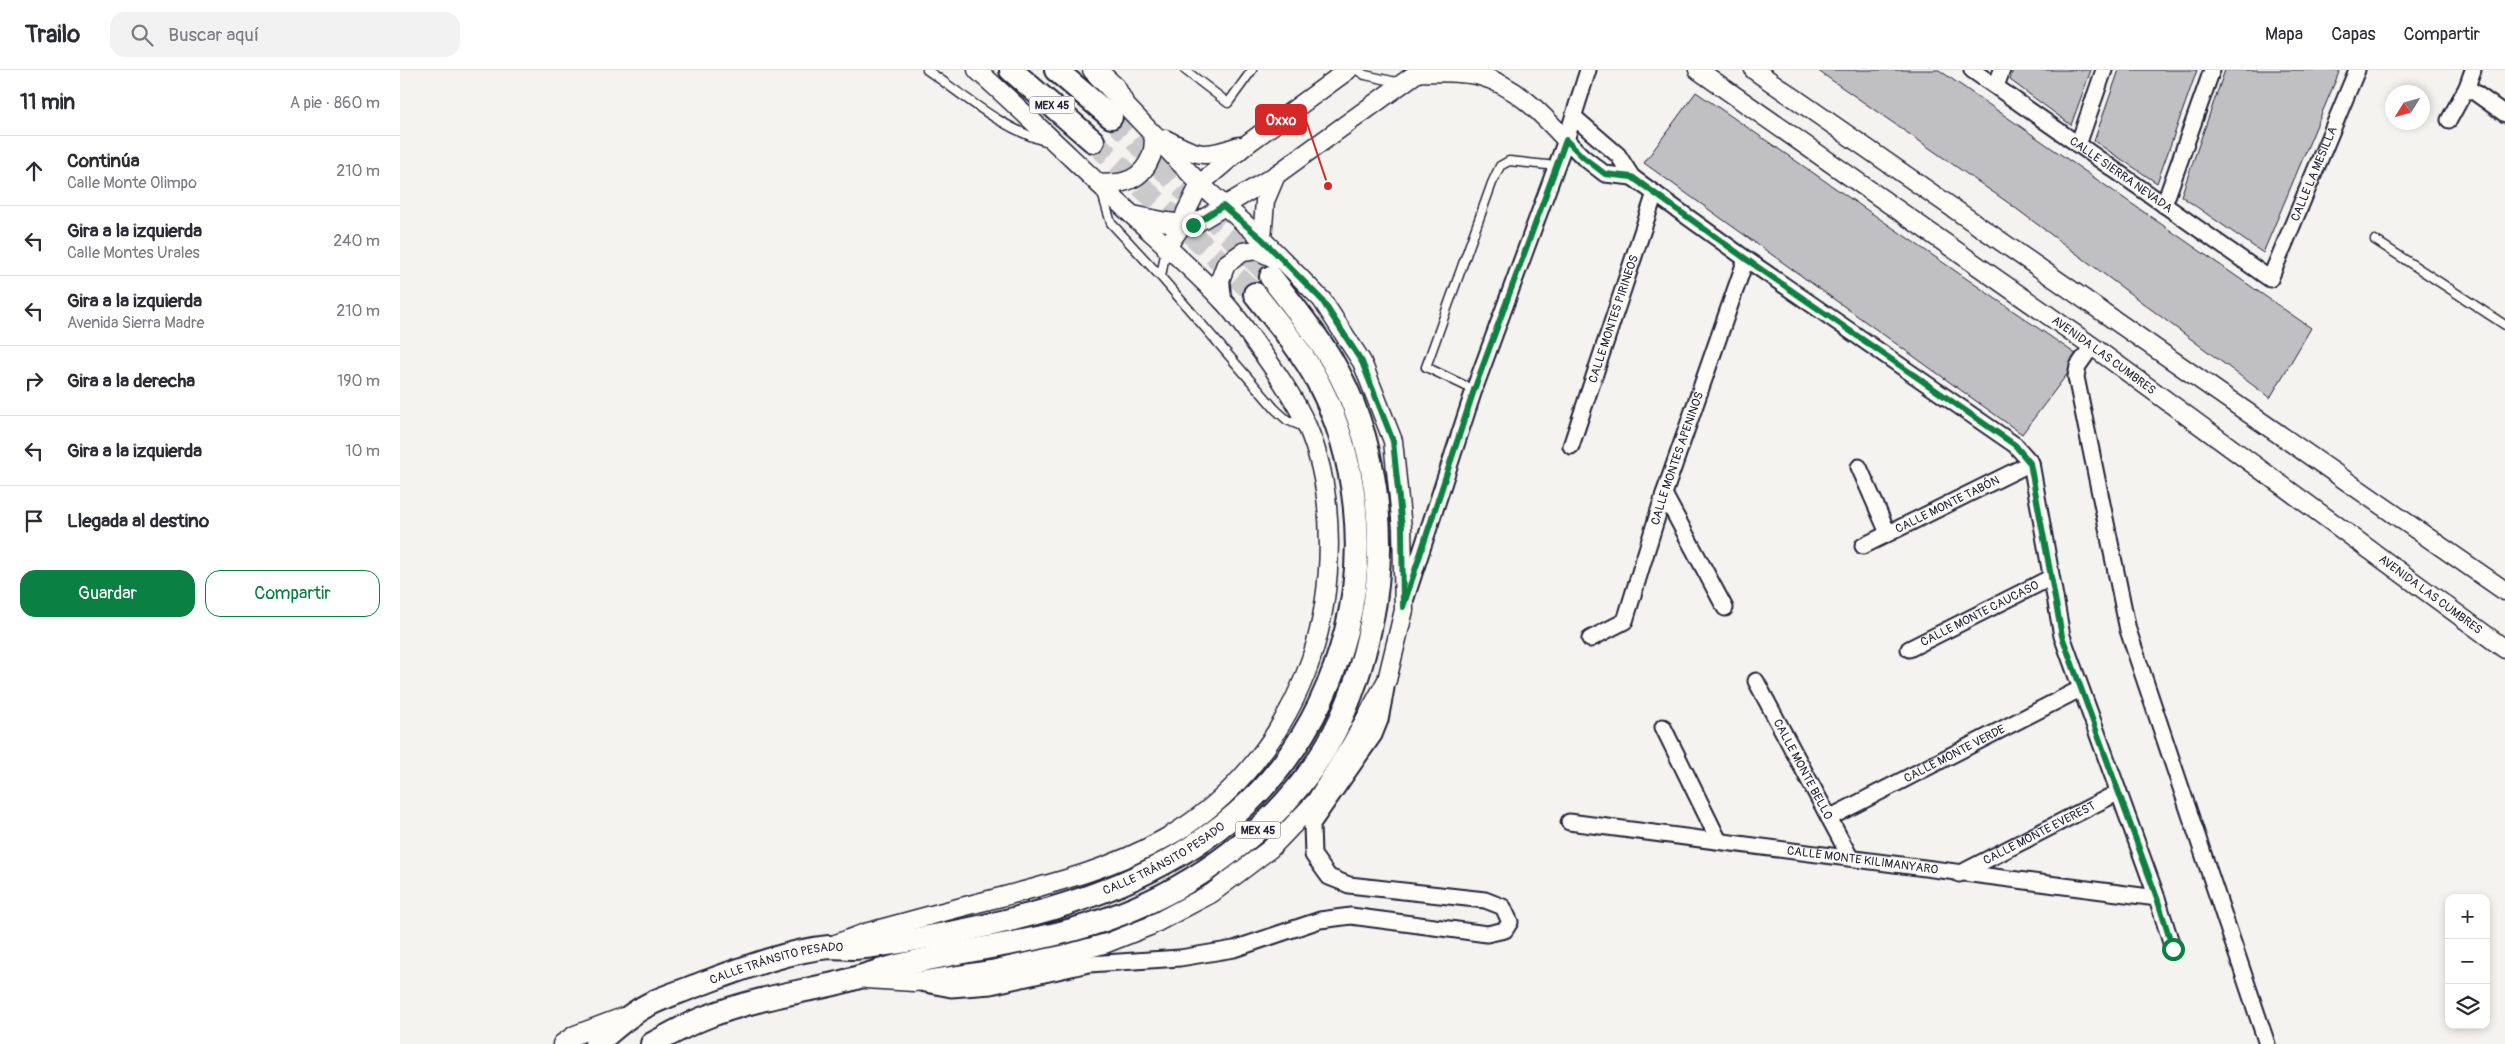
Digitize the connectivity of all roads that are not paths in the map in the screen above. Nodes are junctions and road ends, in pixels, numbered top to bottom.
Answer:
1 (927, 70) edge
2 (977, 70) edge
3 (1011, 70) edge
4 (1056, 70) edge
5 (1092, 70) edge
6 (1105, 70) edge
7 (1115, 70) edge
8 (1185, 70) edge
9 (1252, 70) edge
10 (1348, 70) edge
11 (1358, 70) edge
12 (1588, 70) edge
13 (1698, 70) edge
14 (1754, 70) edge
15 (1972, 70) edge
16 (2002, 70) edge
17 (2104, 70) edge
18 (2212, 70) edge
19 (2356, 70) edge
20 (2473, 70) edge
21 (1419, 71) edge
22 (1402, 83) junction
23 (1120, 84) junction
24 (1996, 86) junction
25 (2467, 87) junction
26 (1136, 114) junction
27 (2505, 114) edge
28 (1111, 117) tunnel mouth
29 (1574, 117) junction
30 (2449, 120) dead end
31 (1153, 133) junction
32 (1566, 140) junction
33 (1093, 141) tunnel mouth
34 (1056, 144) junction
35 (1247, 144) junction
36 (2078, 145) junction
37 (1557, 166) junction
38 (1276, 175) junction
39 (1632, 177) junction
40 (1099, 184) junction
41 (1200, 184) junction
42 (1655, 193) junction
43 (2164, 205) junction
44 (1223, 206) junction
45 (1131, 214) junction
46 (1182, 225) junction
47 (1262, 239) junction
48 (2375, 240) dead end
49 (1166, 248) junction
50 (1746, 259) junction
51 (1277, 270) junction
52 (1161, 277) junction
53 (2270, 279) joint
54 (1255, 294) tunnel mouth
55 (1222, 300) junction
56 (2505, 325) edge
57 (2092, 346) junction
58 (1474, 390) junction
59 (1308, 428) junction
60 (1571, 446) dead end
61 (2030, 463) junction
62 (1858, 467) dead end
63 (1664, 494) junction
64 (1888, 534) junction
65 (1863, 546) dead end
66 (2050, 578) junction
67 (2505, 590) edge
68 (1403, 607) junction
69 (1725, 608) dead end
70 (1590, 639) dead end
71 (1909, 649) dead end
72 (2505, 649) edge
73 (1387, 680) junction
74 (1756, 681) dead end
75 (2080, 689) junction
76 (1663, 727) dead end
77 (2119, 792) junction
78 (1829, 818) junction
79 (1569, 822) dead end
80 (1718, 841) junction
81 (1850, 857) junction
82 (1959, 874) junction
83 (2157, 898) junction
84 (828, 947) junction
85 (2173, 949) dead end
86 (858, 978) junction
87 (914, 982) junction
88 (637, 1011) junction
89 (684, 1027) junction
90 (562, 1044) edge
91 (596, 1044) edge
92 (652, 1044) edge
93 (661, 1044) edge
94 (2267, 1044) edge

1 - 34 lane
2 - 34 street
3 - 33 main road, MEX 45
4 - 28 main road, MEX 45
5 - 26 street
6 - 23 lane
7 - 23 lane
8 - 9 lane
10 - 35 street
11 - 22 lane
12 - 29 street
13 - 57 street, AVENIDA LAS CUMBRES
14 - 67 street
15 - 24 street, CALLE SIERRA NEVADA
16 - 24 street
17 - 36 street
18 - 43 street
19 - 53 street, CALLE LA MESILLA
20 - 25 street
21 - 22 street
21 - 32 street
22 - 38 street
23 - 26 lane
24 - 36 street, CALLE SIERRA NEVADA
25 - 27 street
25 - 30 street
26 - 31 street
29 - 32 street
29 - 39 street
31 - 35 street
31 - 40 street
31 - 41 street
32 - 37 street
32 - 39 street
34 - 40 street
35 - 41 street
36 - 43 street, CALLE SIERRA NEVADA
37 - 58 street
37 - 58 lane
38 - 44 street
38 - 47 street
39 - 42 street
40 - 45 street
40 - 52 lane
41 - 44 street
41 - 46 street
42 - 50 street
42 - 60 street, CALLE MONTES PIRINEOS
43 - 53 street, CALLE SIERRA NEVADA
44 - 46 street
44 - 47 street
45 - 46 street
45 - 49 street
46 - 49 street
47 - 51 street
48 - 56 lane
49 - 52 lane
49 - 55 street
50 - 61 street
50 - 63 street, CALLE MONTES APENINOS
51 - 55 street
51 - 68 street
51 - 86 main road, MEX 45
52 - 59 lane
54 - 84 main road, CALLE TRÁNSITO PESADO / MEX 45
55 - 59 street
57 - 72 street, AVENIDA LAS CUMBRES
57 - 94 street
58 - 68 street
59 - 84 street
61 - 64 street, CALLE MONTE TABÓN
61 - 66 street
62 - 64 street
63 - 69 street
63 - 70 street, CALLE MONTES APENINOS
64 - 65 street, CALLE MONTE TABÓN
66 - 71 street, CALLE MONTE CAUCASO
66 - 75 street
68 - 73 street
73 - 87 street
73 - 87 street
74 - 78 street, CALLE MONTE BELLO
75 - 77 street
75 - 78 street, CALLE MONTE VERDE
76 - 80 street
77 - 82 street, CALLE MONTE EVEREST
77 - 83 street
78 - 81 street, CALLE MONTE BELLO
79 - 80 street, CALLE MONTE KILIMANYARO
80 - 81 street, CALLE MONTE KILIMANYARO
81 - 82 street, CALLE MONTE KILIMANYARO
82 - 83 street, CALLE MONTE KILIMANYARO
83 - 85 street
84 - 88 main road, CALLE TRÁNSITO PESADO / MEX 45
86 - 87 street
86 - 89 main road, MEX 45
88 - 90 street
88 - 91 main road, CALLE TRÁNSITO PESADO / MEX 45
89 - 92 main road, MEX 45
89 - 93 street

